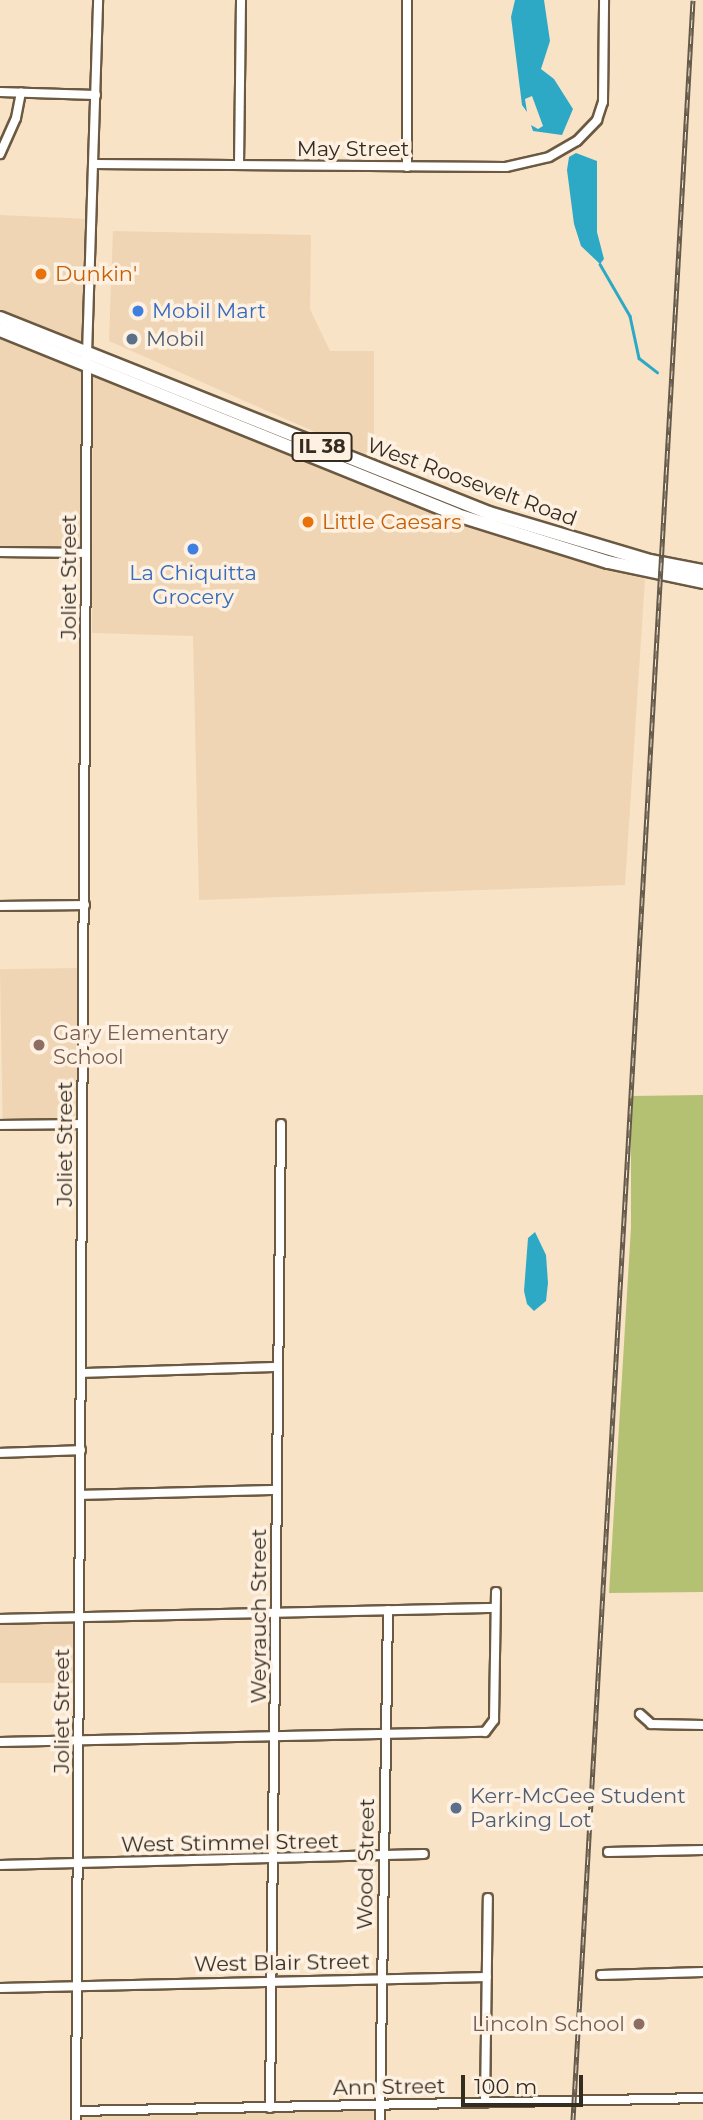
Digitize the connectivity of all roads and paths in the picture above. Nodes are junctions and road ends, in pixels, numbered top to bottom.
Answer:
1 (97, 0) edge
2 (241, 0) edge
3 (407, 0) edge
4 (604, 0) edge
5 (0, 92) edge
6 (21, 92) junction
7 (96, 95) junction
8 (0, 154) edge
9 (94, 164) junction
10 (239, 165) junction
11 (407, 167) junction
12 (0, 318) edge
13 (0, 330) edge
14 (87, 361) junction
15 (0, 552) edge
16 (86, 553) junction
17 (703, 571) edge
18 (703, 582) edge
19 (85, 905) junction
20 (0, 906) edge
21 (82, 1124) junction
22 (281, 1124) dead end
23 (0, 1125) edge
24 (278, 1367) junction
25 (82, 1373) junction
26 (81, 1450) junction
27 (0, 1452) edge
28 (278, 1490) junction
29 (81, 1495) junction
30 (496, 1592) dead end
31 (495, 1608) junction
32 (388, 1610) junction
33 (277, 1613) junction
34 (80, 1618) junction
35 (0, 1619) edge
36 (640, 1714) dead end
37 (703, 1725) edge
38 (385, 1734) junction
39 (275, 1736) junction
40 (79, 1740) junction
41 (0, 1742) edge
42 (703, 1850) edge
43 (608, 1852) dead end
44 (424, 1854) dead end
45 (385, 1858) junction
46 (272, 1859) junction
47 (78, 1863) junction
48 (0, 1865) edge
49 (488, 1898) dead end
50 (703, 1972) edge
51 (601, 1975) dead end
52 (487, 1977) junction
53 (382, 1979) junction
54 (270, 1982) junction
55 (77, 1986) junction
56 (0, 1988) edge
57 (703, 2098) edge
58 (485, 2103) junction
59 (380, 2105) junction
60 (270, 2108) junction
61 (76, 2116) edge
62 (380, 2120) edge

1 - 7 street, Joliet Street
2 - 10 street
3 - 11 street
4 - 11 street, May Street
5 - 6 street
6 - 7 street
6 - 8 street
7 - 9 street, Joliet Street
9 - 10 street, May Street
9 - 14 street, Joliet Street
10 - 11 street, May Street
12 - 14 main road, West Roosevelt Road / IL 38
13 - 14 main road, West Roosevelt Road / IL 38
14 - 16 street, Joliet Street
14 - 17 main road, West Roosevelt Road / IL 38
14 - 18 main road, West Roosevelt Road / IL 38
15 - 16 street
16 - 19 street, Joliet Street
19 - 20 street
19 - 21 street, Joliet Street
21 - 23 street
21 - 25 street, Joliet Street
22 - 24 street, Weyrauch Street
24 - 25 street
24 - 28 street, Weyrauch Street
25 - 26 street, Joliet Street
26 - 27 street
26 - 29 street, Joliet Street
28 - 29 street
28 - 33 street, Weyrauch Street
29 - 34 street, Joliet Street
30 - 31 street
31 - 32 street
31 - 38 street
32 - 33 street
32 - 38 street, Wood Street
33 - 34 street
33 - 39 street, Weyrauch Street
34 - 35 street
34 - 40 street, Joliet Street
36 - 37 street
38 - 39 street
38 - 45 street, Wood Street
39 - 40 street
39 - 46 street, Weyrauch Street
40 - 41 street
40 - 47 street, Joliet Street
42 - 43 street
44 - 45 street, West Stimmel Street
45 - 46 street, West Stimmel Street
45 - 53 street, Wood Street
46 - 47 street, West Stimmel Street
46 - 54 street, Weyrauch Street
47 - 48 street, West Stimmel Street
47 - 55 street, Joliet Street
49 - 52 street
50 - 51 street
52 - 53 street, West Blair Street
52 - 58 street
53 - 54 street, West Blair Street
53 - 59 street, Wood Street
54 - 55 street, West Blair Street
54 - 60 street, Weyrauch Street
55 - 56 street, West Blair Street
55 - 61 street, Joliet Street
57 - 58 street, Ann Street
58 - 59 street, Ann Street
59 - 60 street, Ann Street
59 - 62 street, Wood Street
60 - 61 street, Ann Street

